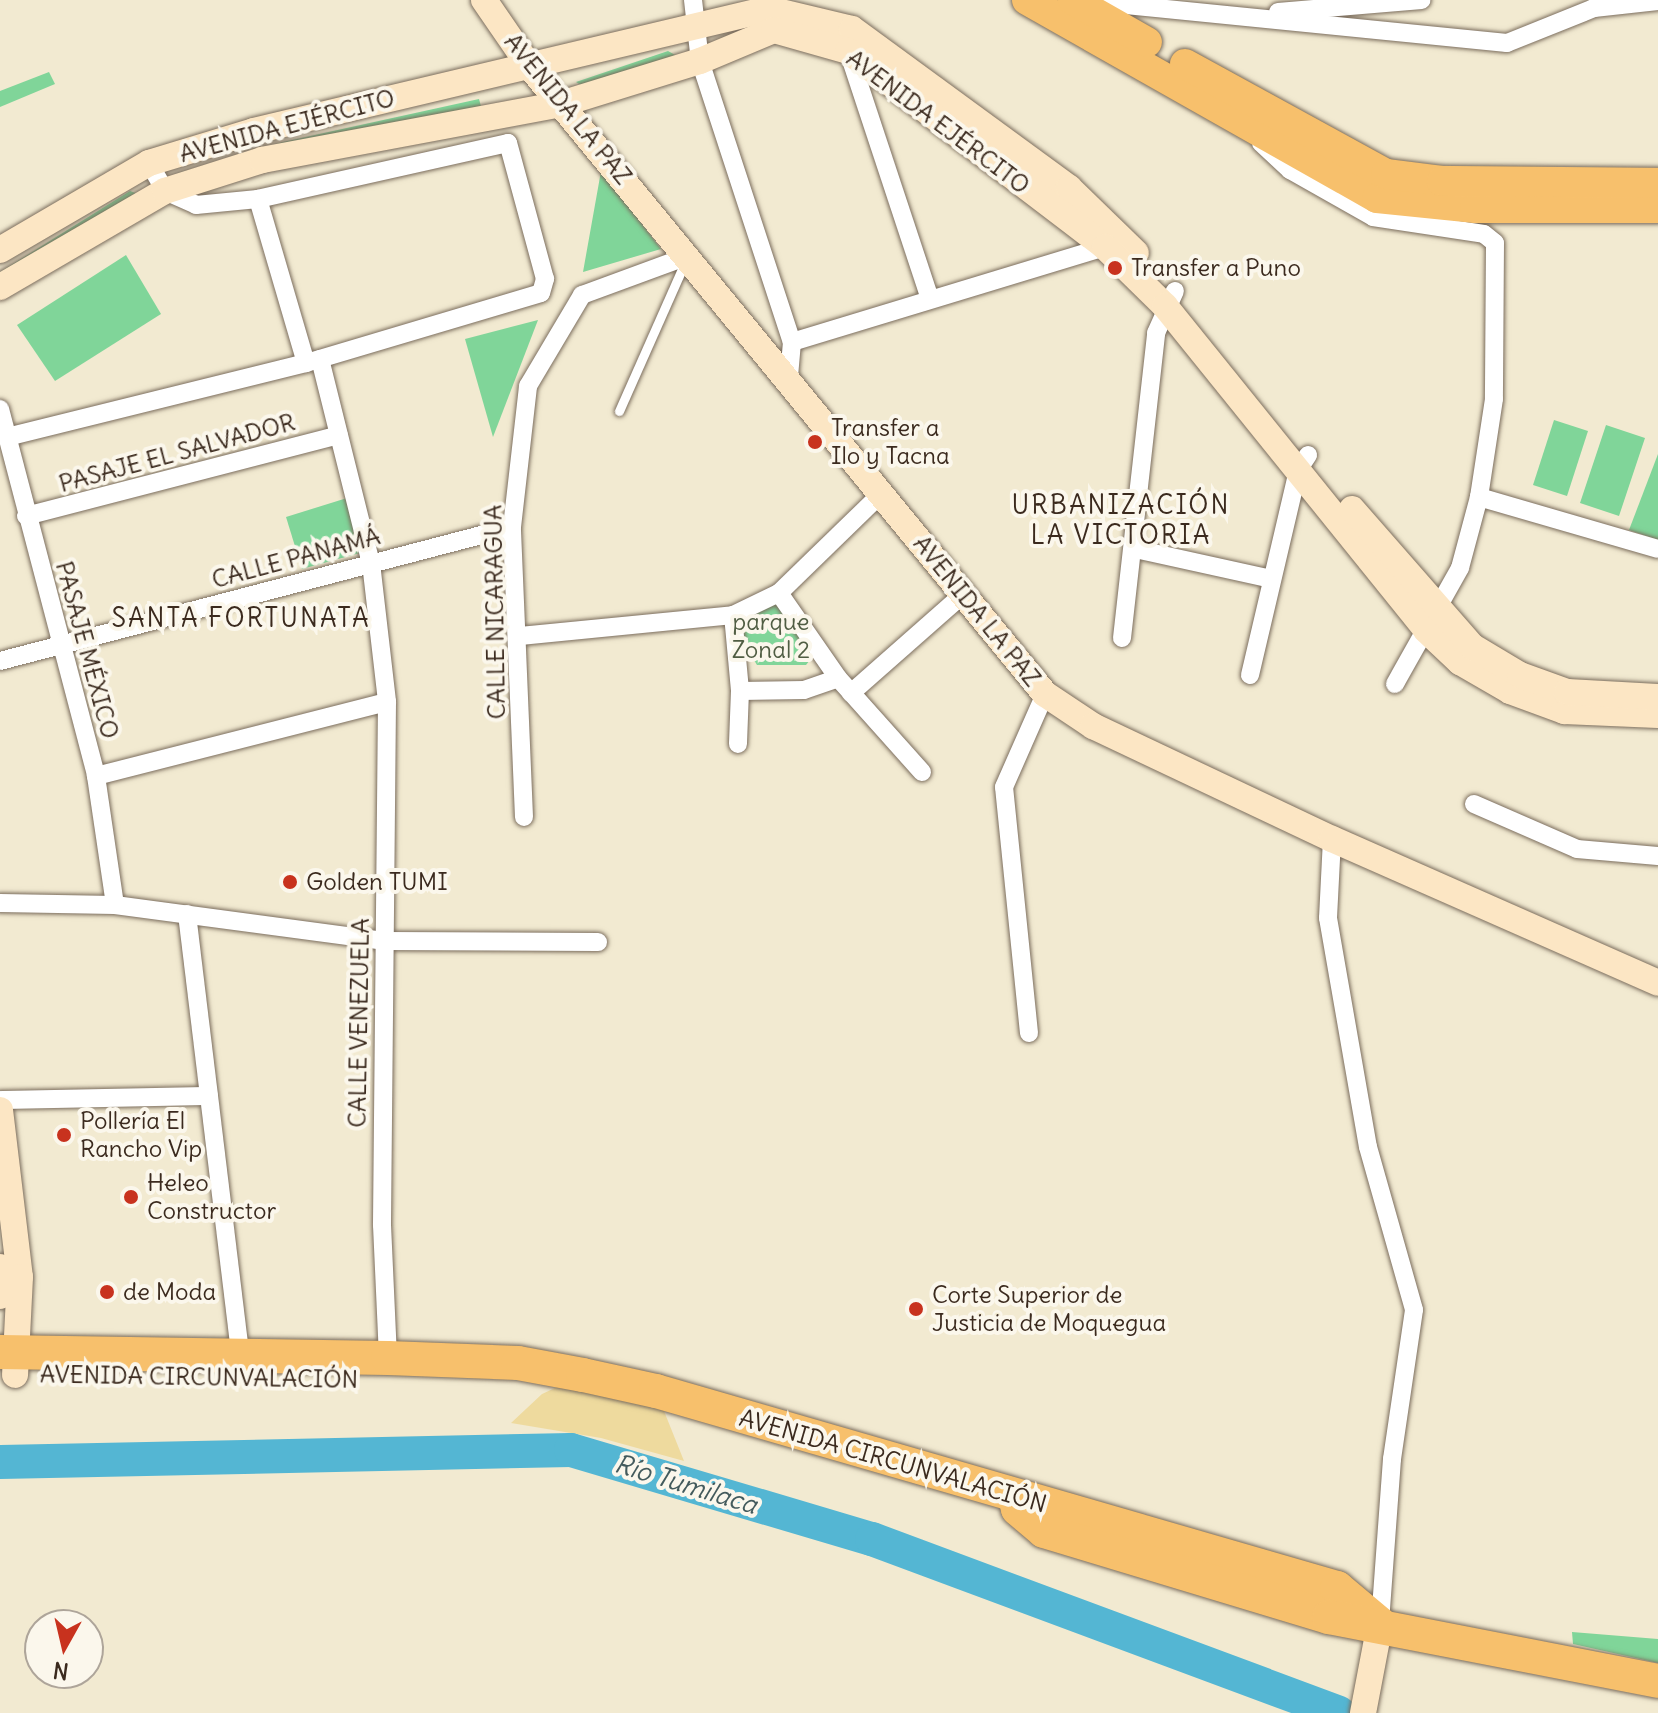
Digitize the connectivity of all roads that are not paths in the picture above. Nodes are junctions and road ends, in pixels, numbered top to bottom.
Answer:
1 (484, 0) edge
2 (1027, 0) edge
3 (1421, 0) edge
4 (1658, 1) edge
5 (1072, 5) edge
6 (1221, 8) edge
7 (696, 12) edge
8 (769, 13) edge
9 (850, 40) junction
10 (700, 61) junction
11 (530, 67) junction
12 (561, 104) junction
13 (1229, 114) junction
14 (149, 163) junction
15 (1658, 183) edge
16 (165, 191) junction
17 (258, 199) junction
18 (1658, 208) edge
19 (1105, 247) junction
20 (0, 250) edge
21 (688, 256) junction
22 (0, 287) edge
23 (1170, 298) junction
24 (930, 299) junction
25 (792, 342) junction
26 (313, 361) junction
27 (789, 376) junction
28 (0, 409) edge
29 (619, 411) dead end
30 (339, 435) junction
31 (7, 437) junction
32 (1303, 463) junction
33 (882, 493) junction
34 (1479, 497) junction
35 (26, 516) junction
36 (512, 527) junction
37 (1135, 549) junction
38 (1658, 549) edge
39 (371, 563) junction
40 (1271, 579) junction
41 (779, 593) junction
42 (962, 595) junction
43 (733, 615) junction
44 (1432, 622) junction
45 (520, 636) junction
46 (1122, 638) dead end
47 (60, 646) junction
48 (0, 661) edge
49 (1250, 675) dead end
50 (838, 678) junction
51 (1395, 684) dead end
52 (740, 691) junction
53 (851, 693) junction
54 (1045, 694) junction
55 (1658, 697) edge
56 (387, 702) junction
57 (1589, 706) junction
58 (1658, 715) edge
59 (738, 744) dead end
60 (922, 772) dead end
61 (96, 776) junction
62 (1474, 804) dead end
63 (524, 817) dead end
64 (1332, 839) junction
65 (1658, 856) edge
66 (0, 903) edge
67 (115, 905) junction
68 (187, 914) junction
69 (384, 941) junction
70 (598, 942) dead end
71 (1658, 983) edge
72 (1029, 1033) dead end
73 (209, 1096) junction
74 (0, 1100) edge
75 (0, 1110) edge
76 (0, 1267) edge
77 (0, 1296) edge
78 (240, 1355) junction
79 (388, 1358) junction
80 (8, 1363) edge
81 (1015, 1497) junction
82 (1380, 1624) junction
83 (1658, 1681) edge
84 (1363, 1713) edge

1 - 11 main road, AVENIDA LA PAZ
2 - 5 main road
3 - 6 street
4 - 6 street
5 - 6 street
5 - 13 main road
5 - 15 main road
7 - 8 main road, AVENIDA EJÉRCITO
7 - 10 street
7 - 11 main road, AVENIDA EJÉRCITO
8 - 9 main road, AVENIDA EJÉRCITO
8 - 10 main road, AVENIDA EJÉRCITO
9 - 19 main road, AVENIDA EJÉRCITO
9 - 23 main road, AVENIDA EJÉRCITO
9 - 24 street
10 - 12 main road, AVENIDA EJÉRCITO
10 - 25 street
11 - 12 main road, AVENIDA LA PAZ
11 - 14 main road, AVENIDA EJÉRCITO
12 - 16 main road, AVENIDA EJÉRCITO
12 - 21 main road, AVENIDA LA PAZ
13 - 18 main road
13 - 34 street
14 - 16 street
14 - 20 main road, AVENIDA EJÉRCITO
16 - 17 street
16 - 22 main road, AVENIDA EJÉRCITO
17 - 26 street, CALLE VENEZUELA
17 - 26 street
19 - 23 main road, AVENIDA EJÉRCITO
19 - 24 street
21 - 27 main road, AVENIDA LA PAZ
21 - 29 lane
21 - 36 street, CALLE NICARAGUA
23 - 32 main road, AVENIDA EJÉRCITO
23 - 37 street
24 - 25 street
25 - 27 street
26 - 30 street, CALLE VENEZUELA
26 - 31 street
27 - 33 main road, AVENIDA LA PAZ
28 - 31 street, PASAJE MÉXICO
30 - 35 street, PASAJE EL SALVADOR
30 - 39 street, CALLE VENEZUELA
31 - 35 street, PASAJE MÉXICO
32 - 40 street
32 - 44 main road, AVENIDA EJÉRCITO
33 - 41 street
33 - 42 main road, AVENIDA LA PAZ
34 - 38 street
34 - 44 street
35 - 47 street, PASAJE MÉXICO
36 - 39 street, CALLE PANAMÁ
36 - 45 street, CALLE NICARAGUA
37 - 40 street
37 - 46 street
39 - 47 street, CALLE PANAMÁ
39 - 56 street, CALLE VENEZUELA
40 - 49 street
41 - 43 street
41 - 50 street
42 - 53 street
42 - 54 main road, AVENIDA LA PAZ
43 - 45 street
43 - 52 street
44 - 51 street
44 - 57 main road, AVENIDA EJÉRCITO
45 - 63 street, CALLE NICARAGUA
47 - 48 street, CALLE PANAMÁ
47 - 61 street, PASAJE MÉXICO
50 - 52 street
50 - 53 street
52 - 59 street
53 - 60 street
54 - 64 main road, AVENIDA LA PAZ
54 - 72 street
55 - 57 main road, AVENIDA EJÉRCITO
56 - 61 street
56 - 69 street, CALLE VENEZUELA
57 - 58 main road, AVENIDA EJÉRCITO
61 - 67 street, PASAJE MÉXICO
62 - 65 street
64 - 71 main road, AVENIDA LA PAZ
64 - 82 street
66 - 67 street
67 - 68 street
68 - 69 street
68 - 73 street
69 - 70 street
69 - 79 street, CALLE VENEZUELA
73 - 74 street
73 - 78 street
75 - 80 main road
76 - 77 main road
78 - 79 highway, AVENIDA CIRCUNVALACIÓN
78 - 80 highway, AVENIDA CIRCUNVALACIÓN
79 - 80 highway, AVENIDA CIRCUNVALACIÓN
79 - 81 highway, AVENIDA CIRCUNVALACIÓN
81 - 82 highway, AVENIDA CIRCUNVALACIÓN
81 - 82 highway, AVENIDA CIRCUNVALACIÓN
82 - 83 highway, AVENIDA CIRCUNVALACIÓN
82 - 84 main road

